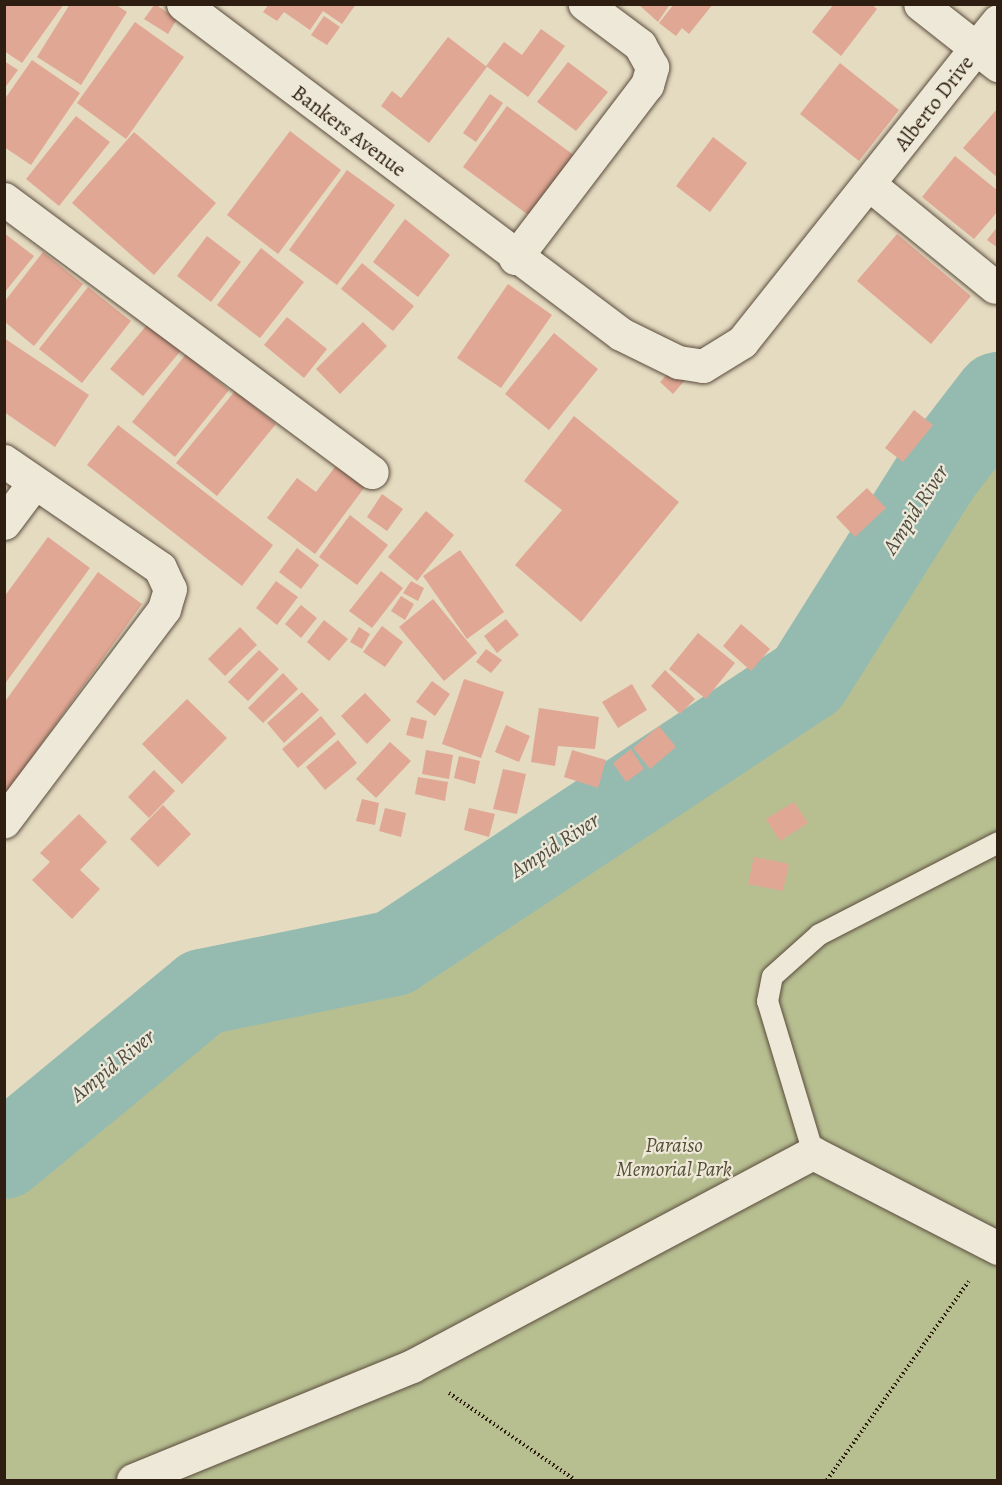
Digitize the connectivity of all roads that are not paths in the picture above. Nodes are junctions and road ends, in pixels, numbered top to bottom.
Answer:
1 (183, 4) edge
2 (585, 4) edge
3 (920, 4) edge
4 (998, 21) edge
5 (987, 57) edge
6 (870, 185) junction
7 (4, 199) edge
8 (515, 258) junction
9 (995, 287) dead end
10 (4, 461) edge
11 (372, 472) dead end
12 (34, 483) junction
13 (4, 523) edge
14 (4, 821) edge
15 (998, 842) edge
16 (813, 1153) junction
17 (996, 1247) edge
18 (133, 1480) edge

1 - 8 street, Bankers Avenue
2 - 8 street
3 - 5 street
4 - 5 street, Alberto Drive
5 - 6 street, Alberto Drive
6 - 8 street, Bankers Avenue
6 - 9 street
7 - 11 street
10 - 12 street
12 - 13 street
12 - 14 street
15 - 16 lane
16 - 17 street
16 - 18 street

